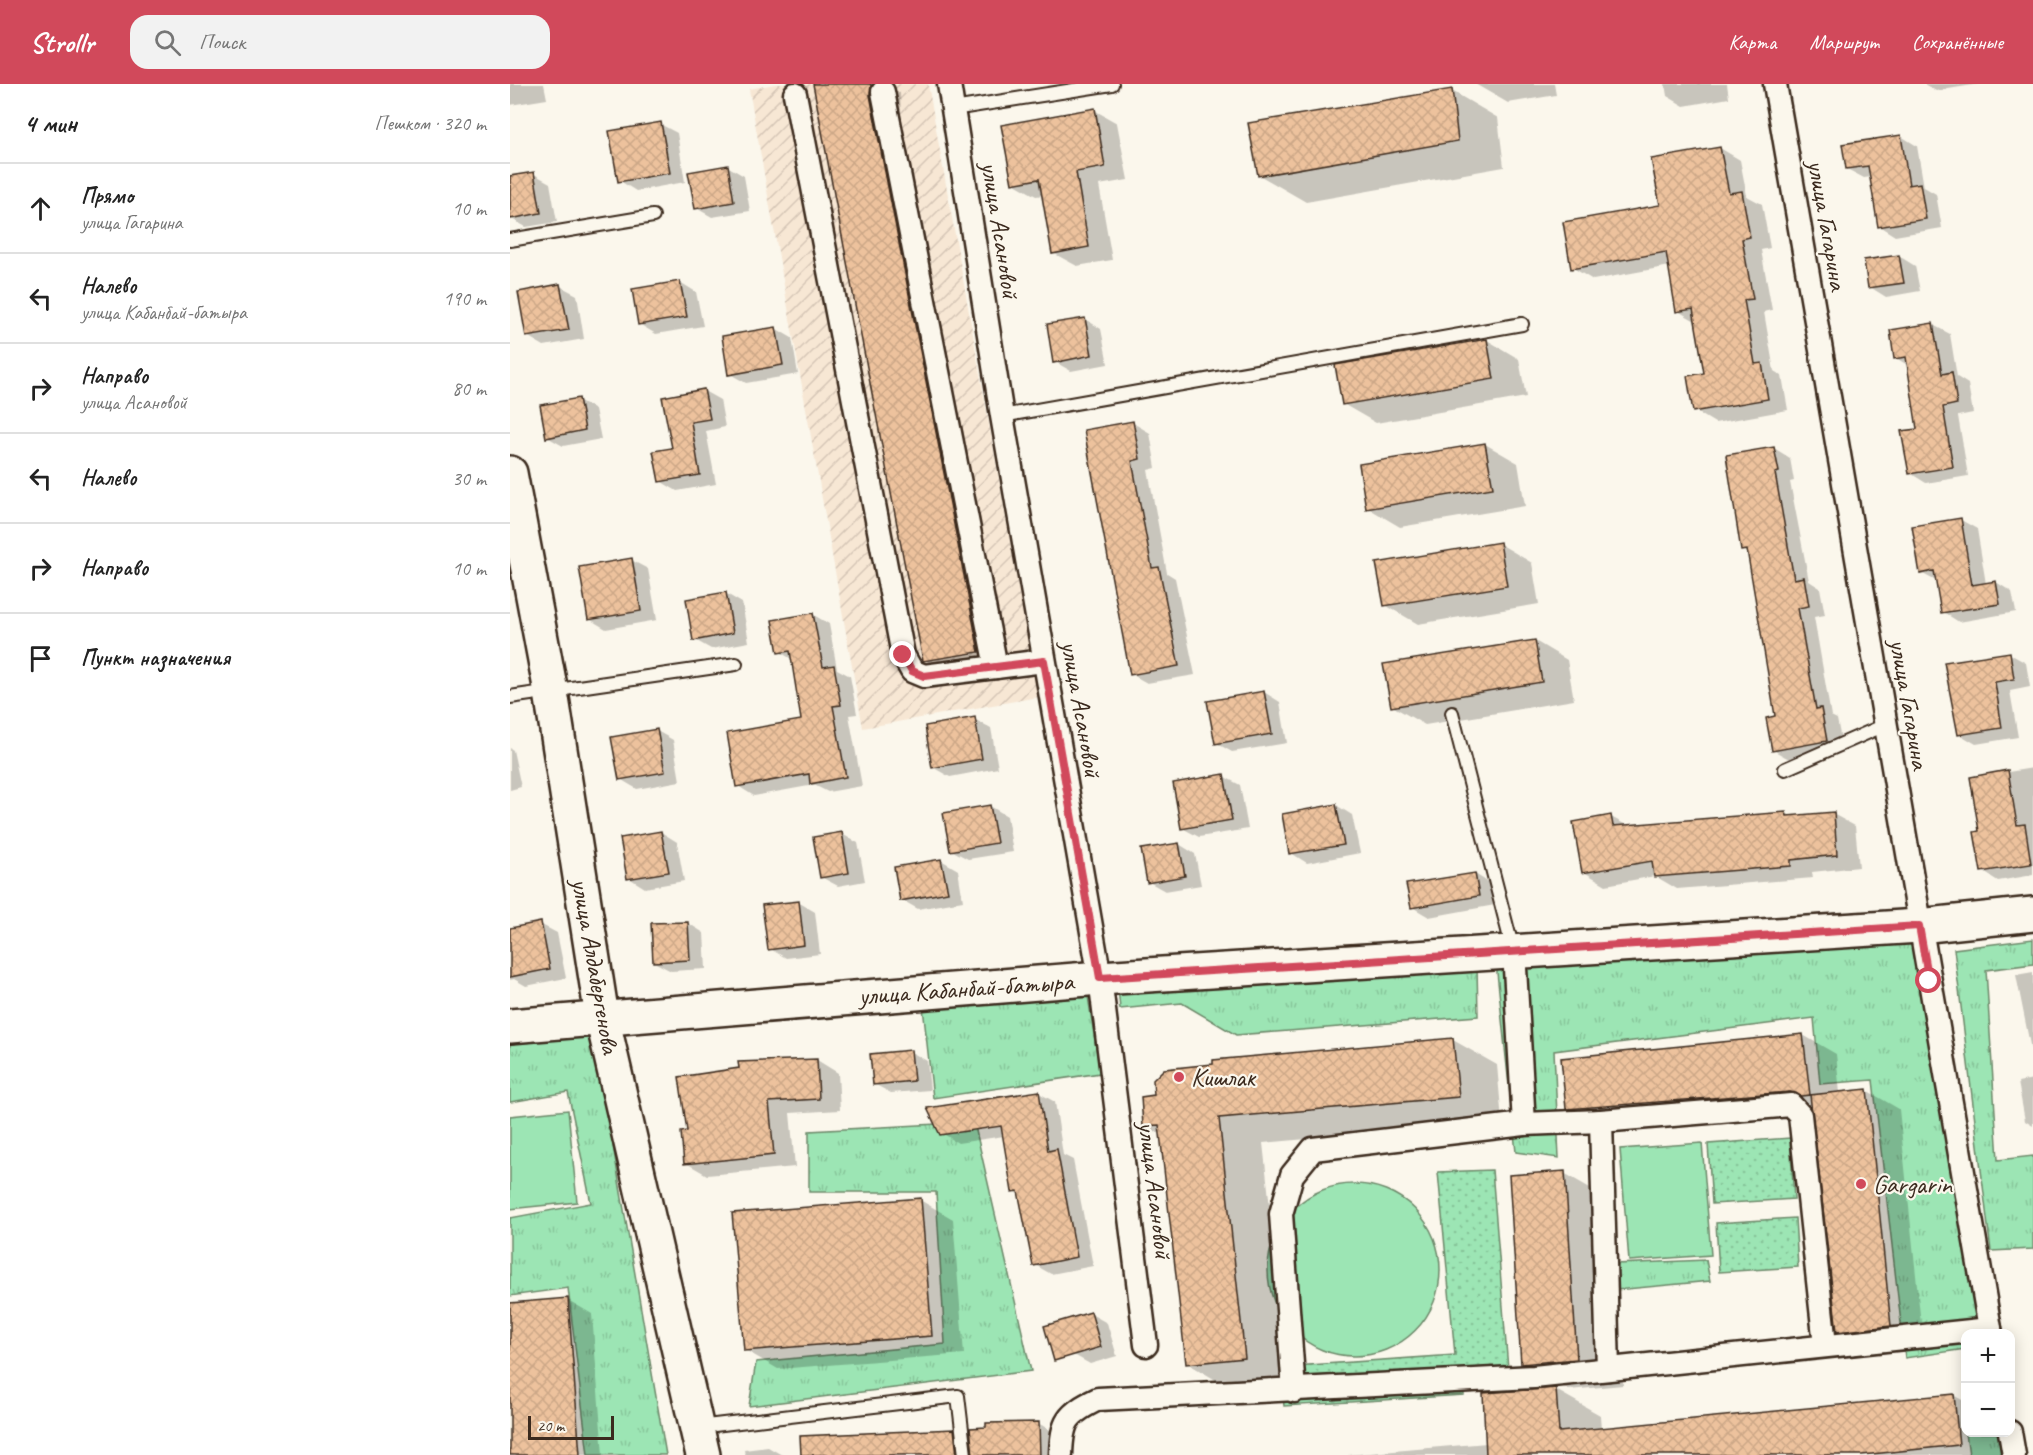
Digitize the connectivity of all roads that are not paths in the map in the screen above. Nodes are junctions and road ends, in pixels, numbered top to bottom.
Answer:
1 (948, 84) edge
2 (1112, 84) edge
3 (1775, 84) edge
4 (884, 92) dead end
5 (795, 94) dead end
6 (953, 109) junction
7 (653, 216) dead end
8 (510, 240) edge
9 (1522, 324) dead end
10 (1002, 416) junction
11 (510, 473) edge
12 (1044, 661) junction
13 (736, 664) dead end
14 (996, 667) junction
15 (551, 692) junction
16 (510, 697) edge
17 (1452, 713) dead end
18 (1885, 725) junction
19 (1785, 770) dead end
20 (2033, 914) edge
21 (1919, 926) junction
22 (1514, 951) junction
23 (1100, 978) junction
24 (602, 1017) junction
25 (510, 1026) edge
26 (1601, 1121) junction
27 (1524, 1124) junction
28 (1991, 1329) edge
29 (1961, 1334) edge
30 (1146, 1345) dead end
31 (1825, 1345) junction
32 (1608, 1369) junction
33 (1294, 1391) junction
34 (2011, 1437) edge
35 (700, 1441) edge
36 (965, 1455) edge
37 (1061, 1455) edge
38 (2014, 1455) edge

1 - 6 street, улица Асановой
2 - 6 lane
3 - 18 street, улица Гагарина
4 - 14 street
5 - 14 street
6 - 10 street, улица Асановой
7 - 8 lane
9 - 10 lane
10 - 12 street, улица Асановой
11 - 15 main road, улица Алдабергенова
12 - 14 street
12 - 23 street, улица Асановой
13 - 15 lane
15 - 16 lane
15 - 24 main road, улица Алдабергенова
17 - 22 lane
18 - 19 lane
18 - 21 street, улица Гагарина
20 - 21 main road, улица Кабанбай-батыра
21 - 22 main road, улица Кабанбай-батыра
21 - 28 street, улица Гагарина
22 - 23 main road, улица Кабанбай-батыра
22 - 27 street
23 - 24 main road, улица Кабанбай-батыра
23 - 30 street, улица Асановой
24 - 25 main road, улица Кабанбай-батыра
24 - 35 main road, улица Алдабергенова
26 - 27 street
26 - 31 street
26 - 32 street
27 - 33 street
29 - 31 street
31 - 32 street
32 - 33 street
33 - 37 street
34 - 38 street
35 - 36 lane

